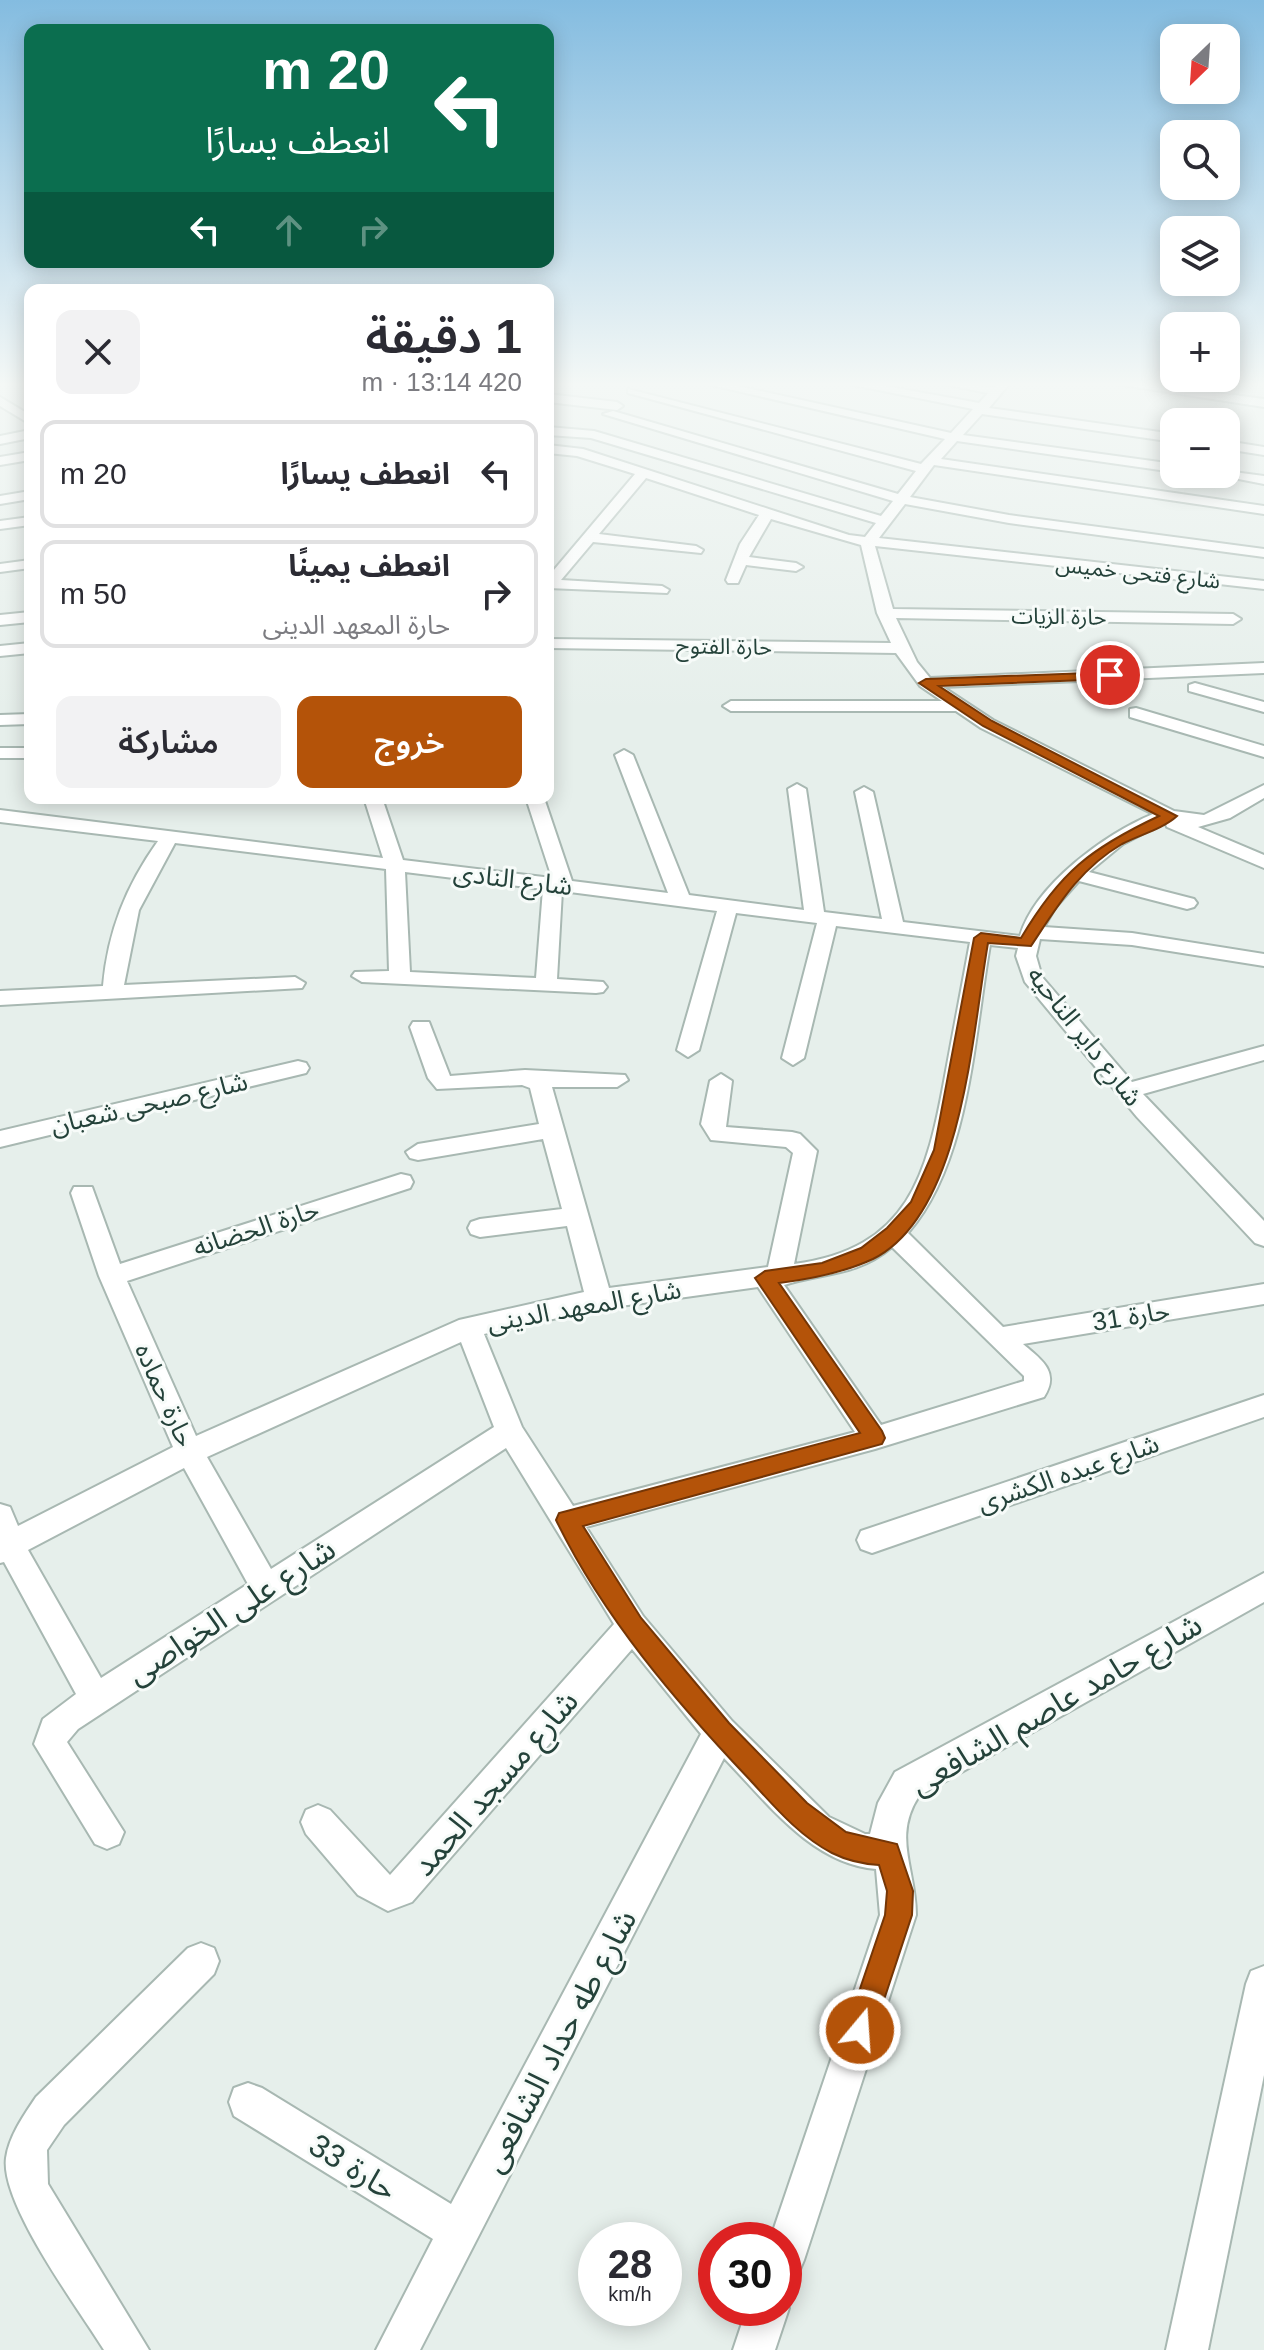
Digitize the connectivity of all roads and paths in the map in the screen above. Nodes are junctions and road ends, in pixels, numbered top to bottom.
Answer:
1 (626, 493) edge
2 (702, 493) edge
3 (786, 493) edge
4 (880, 493) edge
5 (905, 493) edge
6 (1134, 493) edge
7 (24, 496) edge
8 (900, 499) junction
9 (0, 500) edge
10 (1264, 510) edge
11 (767, 514) junction
12 (883, 521) junction
13 (24, 522) edge
14 (0, 525) edge
15 (587, 537) junction
16 (868, 543) junction
17 (696, 550) dead end
18 (1264, 553) edge
19 (740, 560) junction
20 (24, 565) edge
21 (796, 567) dead end
22 (0, 568) edge
23 (554, 578) edge
24 (733, 580) dead end
25 (554, 584) edge
26 (1264, 585) edge
27 (662, 590) dead end
28 (885, 613) junction
29 (24, 618) edge
30 (1233, 619) dead end
31 (0, 620) edge
32 (554, 644) edge
33 (899, 648) junction
34 (24, 649) edge
35 (0, 651) edge
36 (1264, 668) edge
37 (926, 683) junction
38 (1195, 688) dead end
39 (731, 706) dead end
40 (959, 706) junction
41 (1136, 713) dead end
42 (24, 719) edge
43 (0, 720) edge
44 (1253, 723) edge
45 (1264, 752) edge
46 (0, 753) edge
47 (24, 753) edge
48 (624, 755) dead end
49 (797, 789) dead end
50 (1264, 790) edge
51 (864, 792) dead end
52 (1241, 803) junction
53 (375, 804) edge
54 (537, 804) edge
55 (1264, 809) edge
56 (1166, 816) junction
57 (3, 820) edge
58 (170, 837) junction
59 (1264, 862) edge
60 (395, 864) junction
61 (1075, 874) junction
62 (559, 884) junction
63 (681, 900) junction
64 (1187, 903) dead end
65 (728, 906) junction
66 (822, 918) junction
67 (894, 927) junction
68 (981, 938) junction
69 (1028, 938) junction
70 (1264, 960) edge
71 (362, 976) dead end
72 (400, 978) junction
73 (295, 983) dead end
74 (546, 985) junction
75 (596, 987) dead end
76 (113, 992) junction
77 (0, 998) edge
78 (421, 1027) dead end
79 (688, 1050) dead end
80 (1264, 1053) edge
81 (793, 1058) dead end
82 (298, 1068) dead end
83 (534, 1079) junction
84 (617, 1080) dead end
85 (721, 1081) dead end
86 (1127, 1091) junction
87 (553, 1130) junction
88 (0, 1139) edge
89 (418, 1152) dead end
90 (401, 1182) dead end
91 (83, 1193) dead end
92 (576, 1216) junction
93 (480, 1228) dead end
94 (893, 1233) junction
95 (1264, 1237) edge
96 (112, 1276) junction
97 (772, 1278) junction
98 (1264, 1294) edge
99 (599, 1299) junction
100 (468, 1327) junction
101 (998, 1338) junction
102 (1264, 1406) edge
103 (510, 1431) junction
104 (875, 1438) junction
105 (189, 1452) junction
106 (567, 1520) junction
107 (3, 1537) edge
108 (872, 1540) dead end
109 (1264, 1586) edge
110 (266, 1588) junction
111 (632, 1626) junction
112 (96, 1699) junction
113 (720, 1732) junction
114 (318, 1822) dead end
115 (107, 1832) dead end
116 (888, 1853) junction
117 (201, 1961) dead end
118 (1264, 1984) edge
119 (248, 2102) dead end
120 (797, 2222) edge
121 (459, 2232) junction
122 (762, 2326) edge
123 (128, 2350) edge
124 (397, 2350) edge
125 (754, 2350) edge
126 (1187, 2350) edge

1 - 15 street
2 - 11 street, شارع فتحى خميس
3 - 12 street
4 - 8 street
5 - 8 street
6 - 10 street
7 - 9 street
8 - 12 street
8 - 18 street
11 - 16 street, شارع فتحى خميس
11 - 19 street
12 - 16 street
13 - 14 street
15 - 17 street
15 - 23 street
16 - 26 street, شارع فتحى خميس
16 - 28 street
19 - 21 street
19 - 24 street
20 - 22 street
25 - 27 street
28 - 30 street, حارة الزيات
28 - 33 street
29 - 31 street
32 - 33 street, حارة الفتوح
33 - 37 street
34 - 35 street
36 - 37 street
37 - 40 street
38 - 44 street
39 - 40 street
40 - 56 street
41 - 44 street
42 - 43 street
44 - 45 street
46 - 47 street
48 - 63 street
49 - 66 street
50 - 52 street
51 - 67 street
52 - 55 street
52 - 56 street
53 - 60 street
54 - 62 street
56 - 59 street
56 - 61 street, شارع داير الناحيه
57 - 58 street, شارع النادى
58 - 60 street, شارع النادى
58 - 76 street
60 - 62 street, شارع النادى
60 - 72 street
61 - 64 street
61 - 69 street, شارع داير الناحيه
62 - 63 street, شارع النادى
62 - 74 street
63 - 65 street, شارع النادى
65 - 66 street, شارع النادى
65 - 79 street
66 - 67 street, شارع النادى
66 - 81 street
67 - 68 street, شارع النادى
68 - 69 street, شارع النادى
68 - 94 street, شارع المعهد الدينى
69 - 70 street, شارع النادى
69 - 86 street, شارع داير الناحيه
71 - 72 street
72 - 74 street
73 - 76 street
74 - 75 street
76 - 77 street
78 - 83 street
80 - 86 street
82 - 88 street, شارع صبحى شعبان
83 - 84 street
83 - 87 street
85 - 97 street
86 - 95 street, شارع داير الناحيه
87 - 89 street
87 - 92 street
90 - 96 street, حارة الحضانه
91 - 96 street, حارة حماده
92 - 93 street
92 - 99 street
94 - 97 street, شارع المعهد الدينى
94 - 101 street
96 - 105 street, حارة حماده
97 - 99 street, شارع المعهد الدينى
97 - 104 street
98 - 101 street, حارة 31
99 - 100 street, شارع المعهد الدينى
100 - 103 street
100 - 105 street, شارع المعهد الدينى
101 - 104 street
102 - 108 street, شارع عبده الكشرى
103 - 106 street
103 - 110 street, شارع على الخواصى
104 - 106 street
105 - 107 street, شارع المعهد الدينى
105 - 110 street, حارة حماده
106 - 111 street
107 - 112 street
109 - 116 street, شارع حامد عاصم الشافعى
110 - 112 street, شارع على الخواصى
111 - 113 street
111 - 114 street, شارع مسجد الحمد
112 - 115 street, شارع على الخواصى
113 - 116 street
113 - 121 street, شارع طه حداد الشافعى
116 - 120 street, شارع حامد عاصم الشافعى
117 - 123 street
118 - 126 street
119 - 121 street, حارة 33
121 - 124 street, شارع طه حداد الشافعى
122 - 125 street

